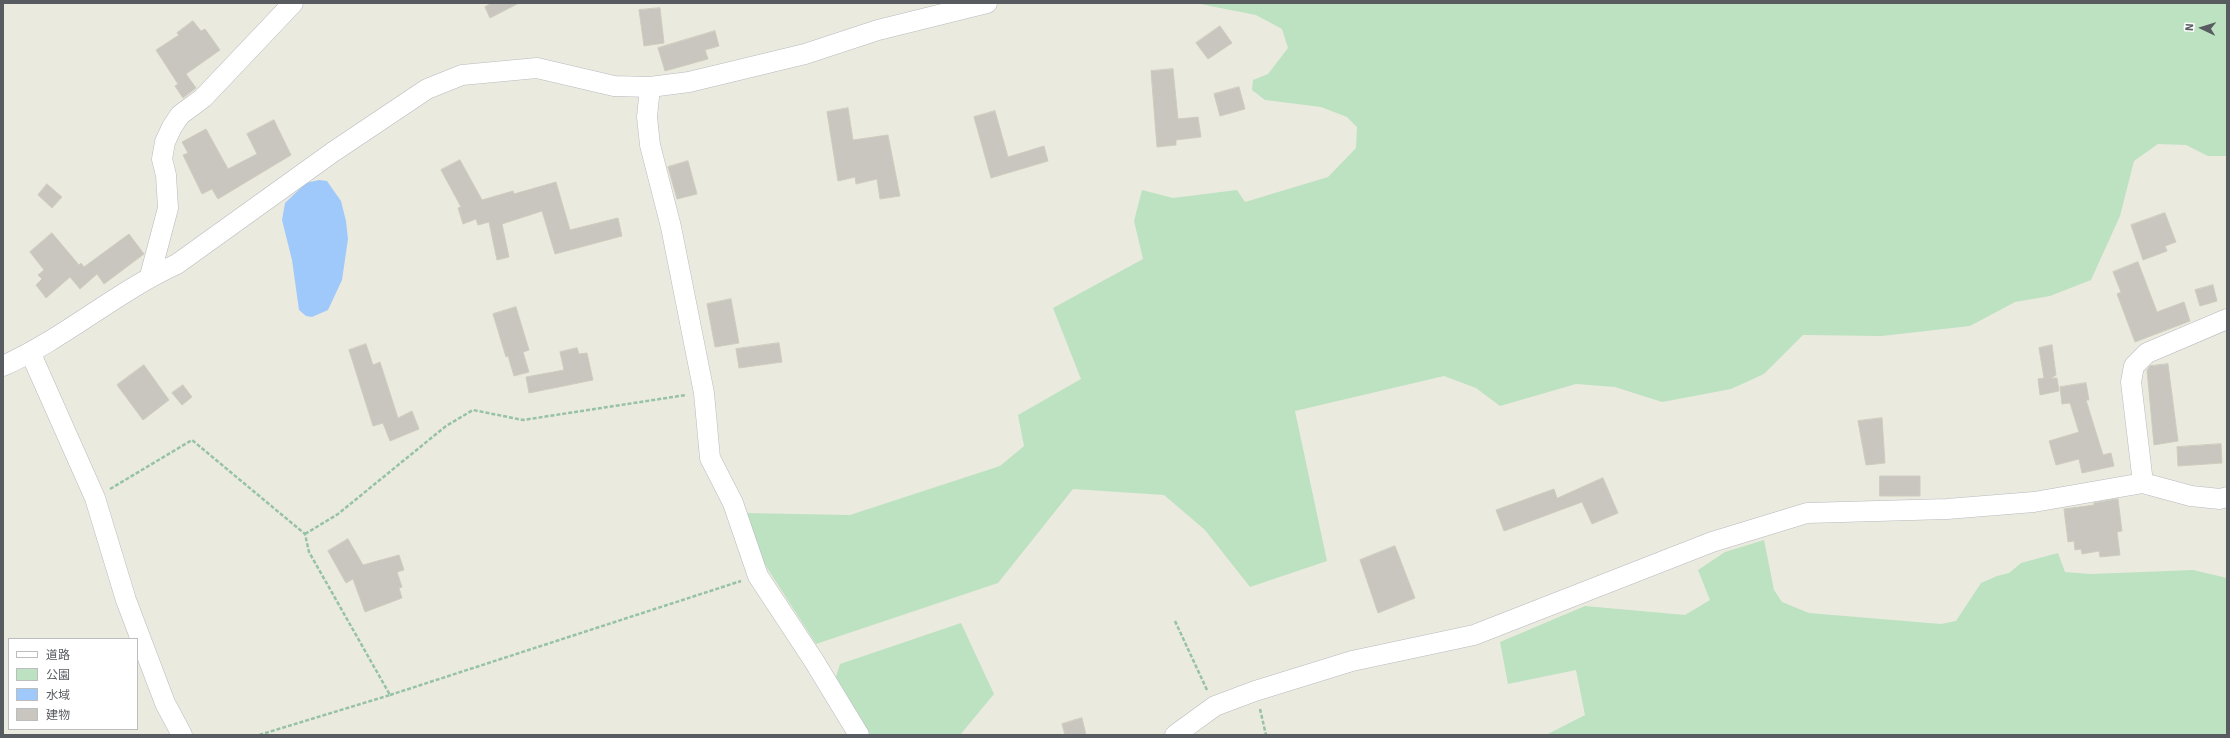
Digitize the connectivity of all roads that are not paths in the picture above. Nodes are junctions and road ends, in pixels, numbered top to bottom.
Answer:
1 (293, 3) edge
2 (988, 3) edge
3 (650, 87) junction
4 (150, 276) junction
5 (2227, 320) edge
6 (31, 354) junction
7 (3, 366) edge
8 (2143, 483) junction
9 (2227, 497) edge
10 (182, 735) edge
11 (859, 735) edge
12 (1175, 735) edge

1 - 4 street
2 - 3 street
3 - 4 street
3 - 11 street
4 - 6 street
5 - 8 street
6 - 7 street
6 - 10 street
8 - 9 street
8 - 12 street

